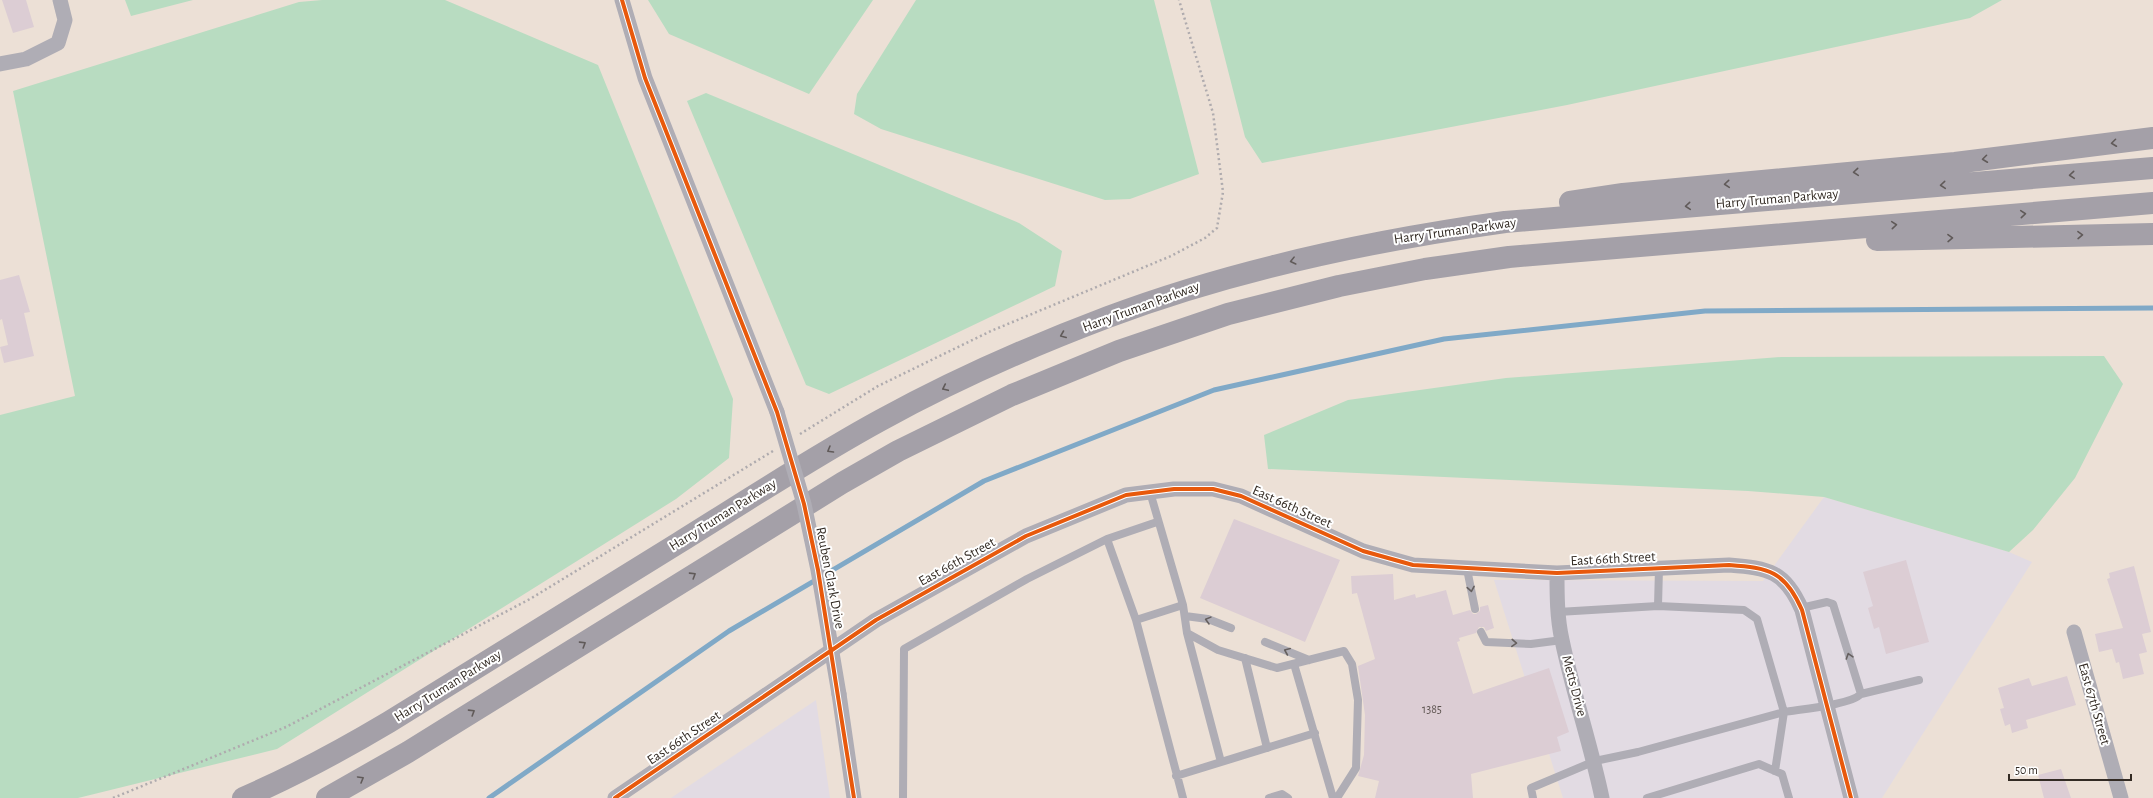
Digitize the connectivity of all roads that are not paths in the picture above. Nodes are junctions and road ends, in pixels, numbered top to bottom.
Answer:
1 (60, 0) edge
2 (622, 0) edge
3 (0, 64) edge
4 (2153, 138) edge
5 (2153, 168) edge
6 (2153, 204) edge
7 (2153, 234) edge
8 (1729, 238) junction
9 (1331, 252) junction
10 (1150, 492) junction
11 (1157, 522) junction
12 (1107, 540) junction
13 (1659, 568) junction
14 (1467, 569) junction
15 (1557, 573) junction
16 (1183, 605) junction
17 (1658, 606) junction
18 (1801, 608) junction
19 (1474, 609) dead end
20 (1558, 612) junction
21 (1185, 616) junction
22 (1136, 620) junction
23 (1231, 628) dead end
24 (1481, 632) dead end
25 (2074, 632) dead end
26 (1188, 633) junction
27 (1562, 640) junction
28 (1265, 642) dead end
29 (1245, 658) junction
30 (1309, 660) junction
31 (1294, 664) junction
32 (1919, 680) dead end
33 (1861, 694) junction
34 (1826, 706) junction
35 (1784, 712) junction
36 (1316, 733) junction
37 (1267, 748) junction
38 (1594, 761) junction
39 (1221, 762) junction
40 (1775, 771) junction
41 (1176, 776) junction
42 (243, 798) edge
43 (327, 798) edge
44 (615, 798) edge
45 (854, 798) edge
46 (904, 798) edge
47 (1183, 798) edge
48 (1269, 798) edge
49 (1288, 798) edge
50 (1333, 798) edge
51 (1337, 798) edge
52 (1533, 798) edge
53 (1602, 798) edge
54 (1647, 798) edge
55 (1789, 798) edge
56 (1851, 798) edge
57 (2121, 798) edge

1 - 3 street
2 - 45 street, Reuben Clark Drive, bridge
4 -> 9 highway
5 -> 9 highway, Harry Truman Parkway
8 -> 6 highway
8 -> 7 highway
43 -> 8 highway
9 -> 42 highway, Harry Truman Parkway
10 - 11 lane
10 - 14 street, East 66th Street
10 - 44 street, East 66th Street
11 - 12 lane
11 - 16 lane
12 - 22 lane
12 - 46 lane
13 - 15 street, East 66th Street
13 - 17 lane
13 - 18 street, East 66th Street
14 - 15 street, East 66th Street
14 -> 19 lane
15 - 20 street, Metts Drive
16 - 21 lane
16 - 22 lane
17 - 20 lane
17 - 35 lane
33 -> 18 lane
18 - 34 street, East 66th Street
20 - 27 street, Metts Drive
23 -> 21 lane
21 - 26 lane
22 - 41 lane
24 -> 27 lane
25 - 57 street, East 67th Street
26 - 29 lane
26 - 39 lane
27 - 38 street, Metts Drive
30 -> 28 lane
29 - 31 lane
29 - 37 lane
30 - 31 lane
30 - 51 lane
31 - 36 lane
32 - 33 lane
33 - 34 lane
34 - 35 lane
34 - 56 street, East 66th Street
35 - 38 lane
35 - 40 lane
36 - 37 lane
36 - 50 lane
37 - 39 lane
38 - 52 lane
38 - 53 street, Metts Drive
39 - 41 lane
40 - 54 lane
40 - 55 lane
41 - 47 lane
48 - 49 lane

